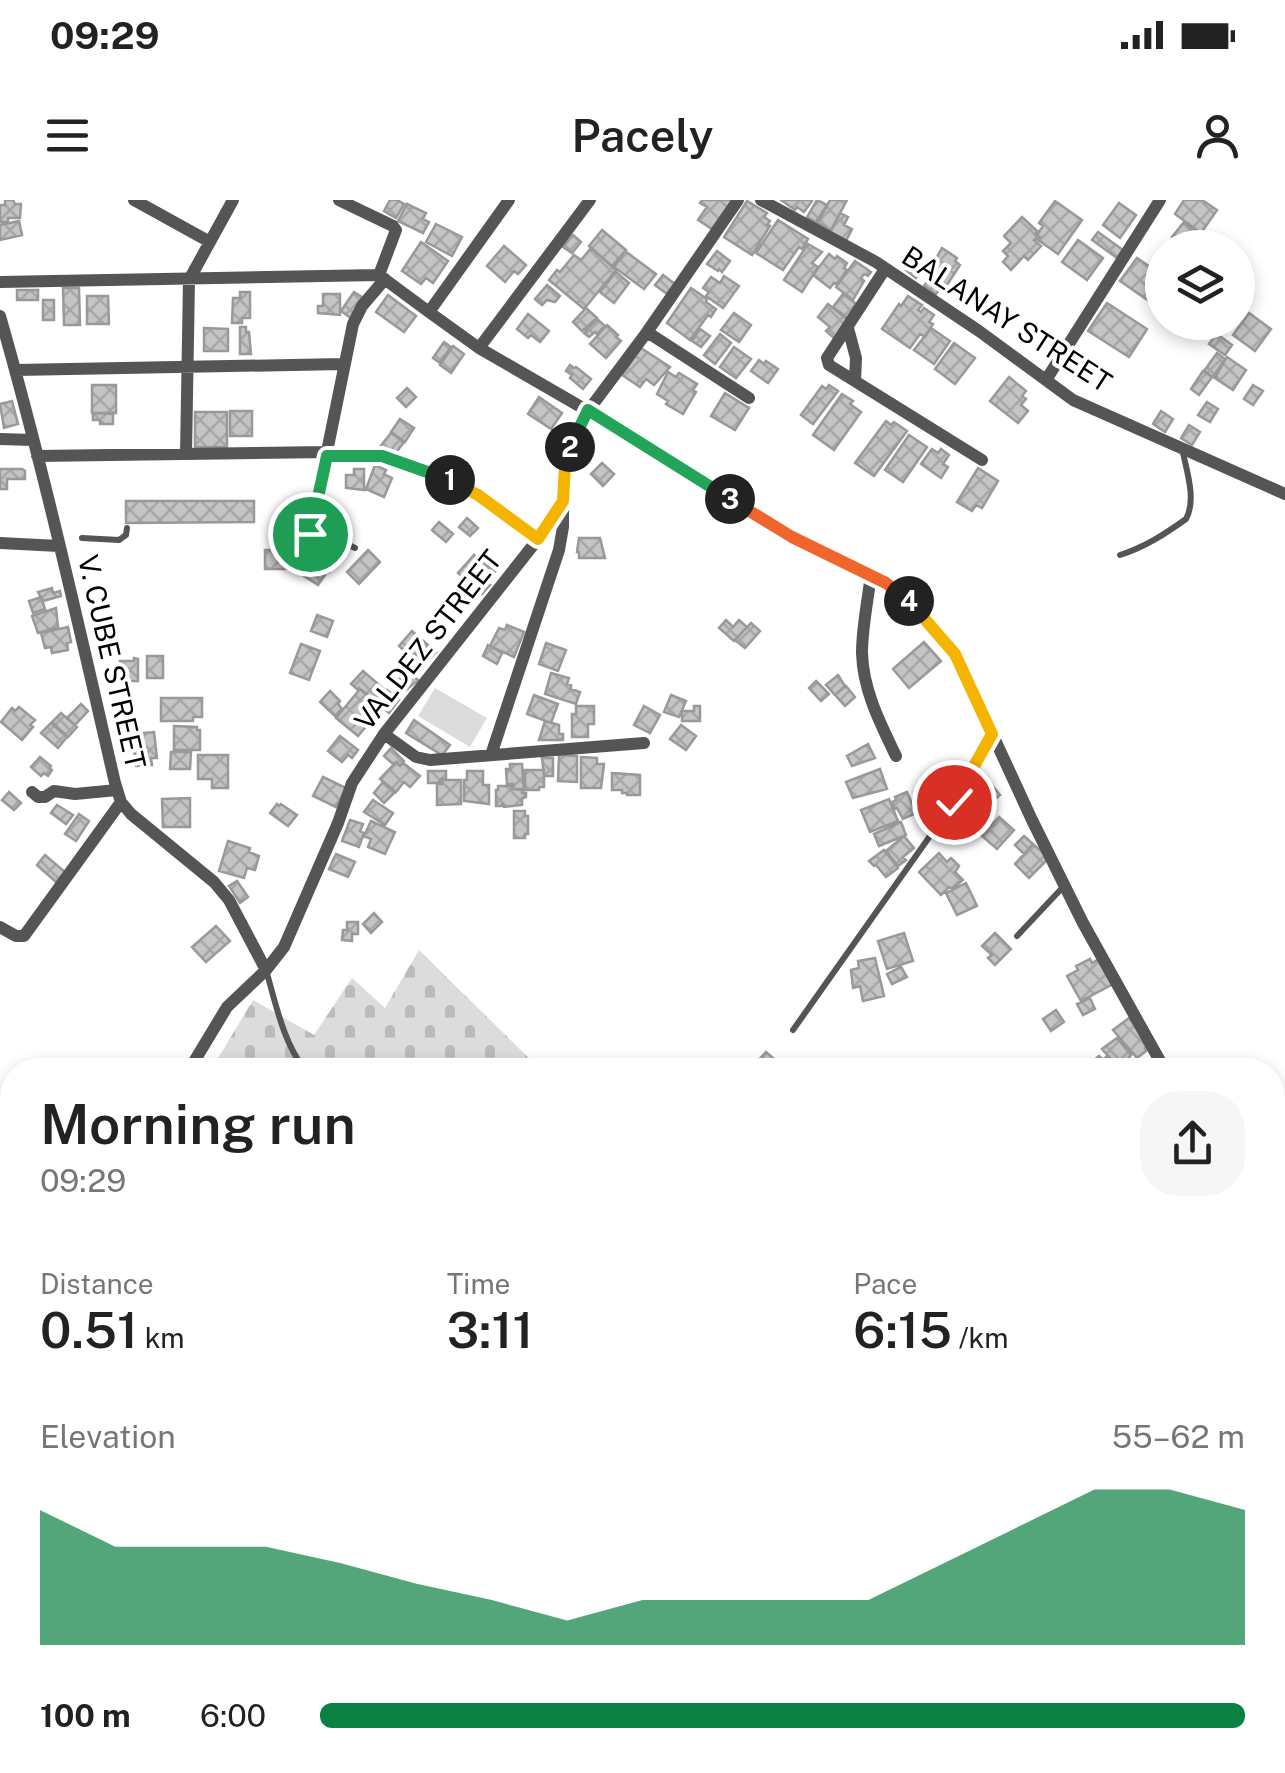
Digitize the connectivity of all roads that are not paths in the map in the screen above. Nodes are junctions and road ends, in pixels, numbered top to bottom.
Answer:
1 (134, 200) edge
2 (233, 200) edge
3 (339, 200) edge
4 (508, 200) edge
5 (590, 200) edge
6 (738, 200) edge
7 (761, 200) edge
8 (1160, 200) edge
9 (210, 242) junction
10 (884, 269) junction
11 (382, 277) junction
12 (189, 280) junction
13 (0, 282) edge
14 (429, 312) junction
15 (0, 316) edge
16 (848, 328) junction
17 (647, 332) junction
18 (479, 348) junction
19 (343, 364) junction
20 (188, 367) junction
21 (16, 370) junction
22 (1046, 380) junction
23 (855, 381) junction
24 (749, 398) dead end
25 (588, 410) junction
26 (0, 439) edge
27 (33, 440) junction
28 (1182, 446) junction
29 (186, 454) junction
30 (328, 454) junction
31 (37, 456) junction
32 (982, 460) dead end
33 (1285, 494) edge
34 (563, 501) junction
35 (127, 528) dead end
36 (310, 530) joint
37 (82, 538) dead end
38 (538, 539) junction
39 (62, 542) junction
40 (0, 543) edge
41 (355, 548) dead end
42 (1120, 556) dead end
43 (870, 574) junction
44 (384, 734) junction
45 (992, 734) junction
46 (644, 743) dead end
47 (491, 755) junction
48 (896, 756) dead end
49 (32, 792) dead end
50 (119, 796) junction
51 (1065, 886) junction
52 (0, 928) edge
53 (1017, 936) dead end
54 (266, 970) junction
55 (793, 1030) dead end
56 (197, 1058) edge
57 (298, 1058) edge
58 (1158, 1058) edge

1 - 9 street
2 - 9 street
3 - 11 street
4 - 14 street
5 - 18 street
6 - 17 street, VALDEZ STREET
7 - 10 street, BALANAY STREET
8 - 22 street
9 - 12 street
10 - 16 street
10 - 22 street, BALANAY STREET
11 - 12 street
11 - 14 street
11 - 19 street
12 - 13 street
12 - 20 street
14 - 18 street
15 - 21 street, V. CUBE STREET
16 - 23 street
16 - 23 street
17 - 24 street
17 - 25 street, VALDEZ STREET
18 - 25 street
19 - 20 street
19 - 30 street
20 - 21 street
20 - 29 street
21 - 27 street, V. CUBE STREET
22 - 28 street, BALANAY STREET
23 - 32 street
25 - 34 street, VALDEZ STREET
25 - 43 street
26 - 27 street
27 - 31 street, V. CUBE STREET
28 - 33 street, BALANAY STREET
28 - 42 lane
29 - 30 street
29 - 31 street
30 - 36 street
30 - 38 lane
31 - 39 street, V. CUBE STREET
34 - 38 street, VALDEZ STREET
34 - 47 street
35 - 37 lane
36 - 41 lane
38 - 44 street, VALDEZ STREET
39 - 40 street
39 - 50 street, V. CUBE STREET
43 - 45 street
43 - 48 street
44 - 47 street
44 - 54 street, VALDEZ STREET
45 - 51 street
45 - 55 lane
46 - 47 street
49 - 50 street
50 - 52 street
50 - 54 street, V. CUBE STREET
51 - 53 lane
51 - 58 street
54 - 56 street, VALDEZ STREET
54 - 57 lane

